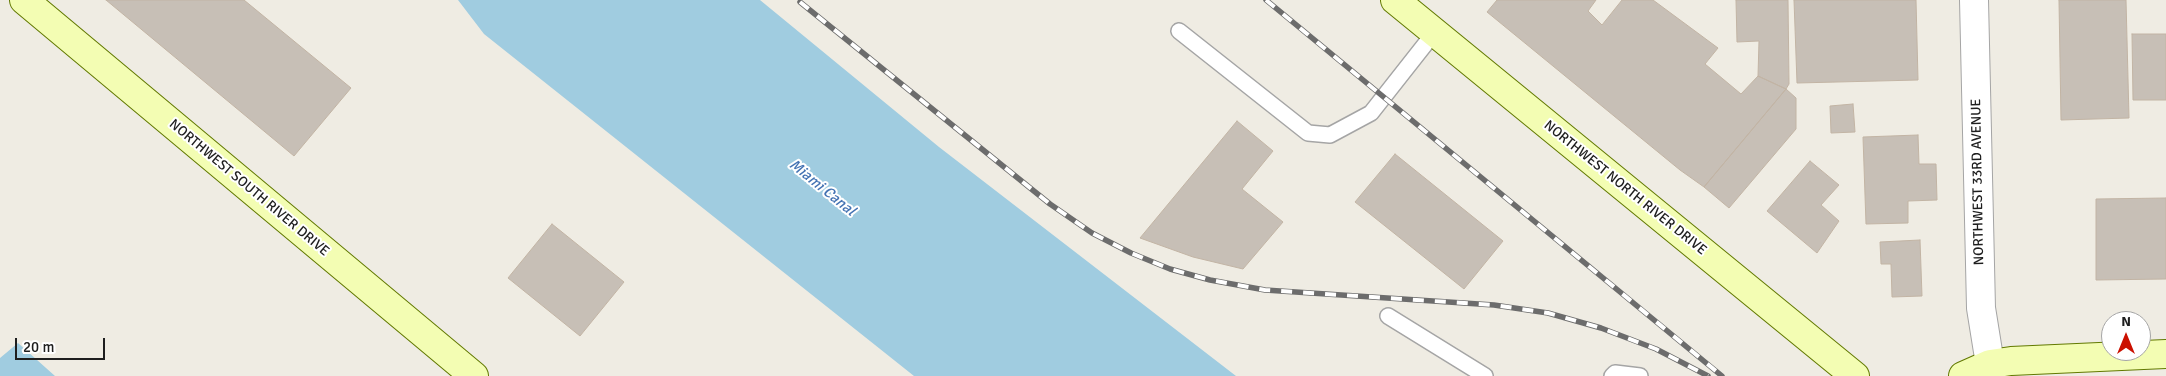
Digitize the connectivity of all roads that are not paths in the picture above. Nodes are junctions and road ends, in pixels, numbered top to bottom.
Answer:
1 (24, 0) edge
2 (1395, 0) edge
3 (1974, 0) edge
4 (1180, 31) dead end
5 (1434, 33) junction
6 (1388, 316) dead end
7 (2166, 354) edge
8 (1990, 364) junction
9 (474, 376) edge
10 (1485, 376) edge
11 (1612, 376) edge
12 (1640, 376) edge
13 (1855, 376) edge
14 (1963, 376) edge

1 - 9 street, NORTHWEST SOUTH RIVER DRIVE
2 - 5 street, NORTHWEST NORTH RIVER DRIVE
3 - 8 street, NORTHWEST 33RD AVENUE
4 - 5 lane
5 - 13 street, NORTHWEST NORTH RIVER DRIVE
6 - 10 lane
7 - 8 street
8 - 14 street
11 - 12 lane

